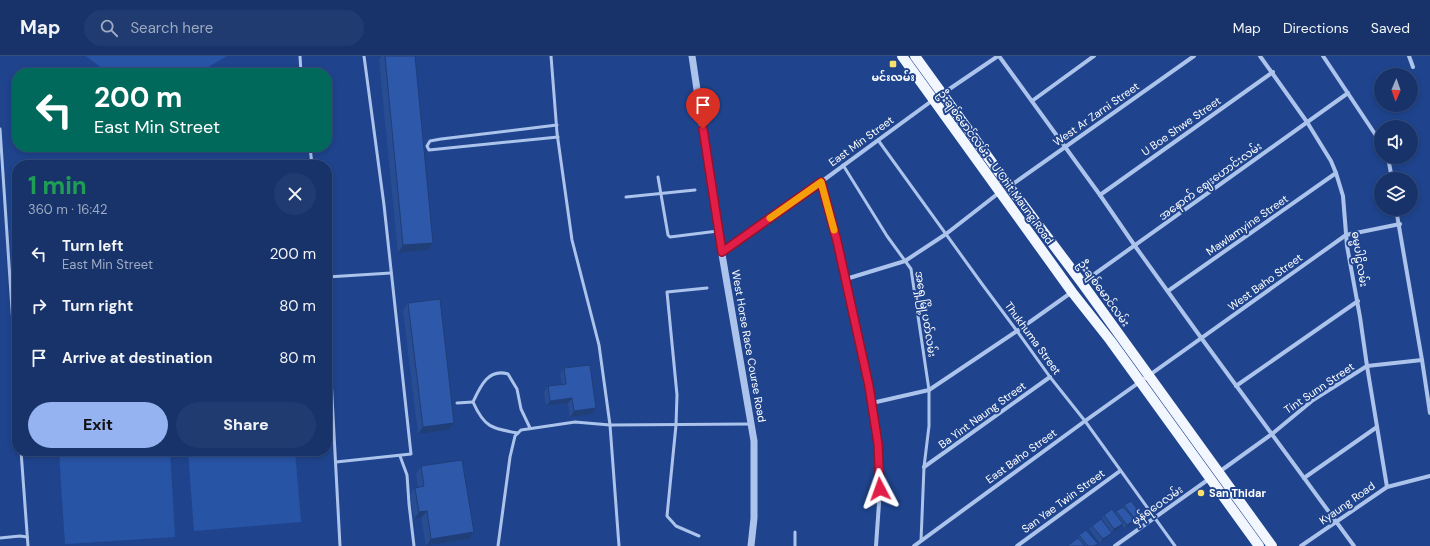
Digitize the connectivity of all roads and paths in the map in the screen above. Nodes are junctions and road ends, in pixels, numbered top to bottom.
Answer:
1 (304, 56) edge
2 (364, 56) edge
3 (551, 56) edge
4 (692, 56) edge
5 (902, 56) edge
6 (915, 56) edge
7 (998, 56) edge
8 (1094, 56) edge
9 (1194, 56) edge
10 (1260, 56) edge
11 (1323, 56) edge
12 (1409, 56) edge
13 (300, 57) edge
14 (1413, 67) dead end
15 (301, 68) edge
16 (1273, 72) junction
17 (1348, 93) junction
18 (942, 94) junction
19 (933, 100) junction
20 (1032, 101) junction
21 (1306, 122) junction
22 (557, 125) junction
23 (0, 129) edge
24 (1374, 132) edge
25 (558, 137) junction
26 (878, 140) junction
27 (1065, 147) junction
28 (843, 165) junction
29 (1336, 173) junction
30 (658, 177) dead end
31 (821, 182) junction
32 (1009, 186) junction
33 (696, 190) dead end
34 (1000, 192) junction
35 (660, 194) junction
36 (1100, 195) junction
37 (626, 197) dead end
38 (1398, 216) edge
39 (1400, 224) junction
40 (718, 232) junction
41 (946, 234) junction
42 (1346, 235) junction
43 (1135, 246) junction
44 (722, 252) junction
45 (905, 261) junction
46 (391, 273) junction
47 (332, 278) edge
48 (846, 279) junction
49 (1082, 283) junction
50 (708, 288) dead end
51 (1168, 291) junction
52 (1072, 292) junction
53 (1358, 301) junction
54 (12, 310) edge
55 (1017, 331) junction
56 (1202, 339) junction
57 (1422, 360) junction
58 (1367, 366) junction
59 (1150, 376) junction
60 (1050, 377) junction
61 (1140, 382) junction
62 (1236, 386) junction
63 (929, 390) junction
64 (332, 391) edge
65 (473, 402) junction
66 (457, 403) dead end
67 (872, 403) junction
68 (1430, 413) edge
69 (1085, 421) junction
70 (750, 424) junction
71 (610, 425) junction
72 (676, 425) junction
73 (530, 428) junction
74 (1377, 428) junction
75 (518, 433) junction
76 (1272, 434) junction
77 (21, 456) edge
78 (400, 456) junction
79 (336, 462) junction
80 (924, 467) junction
81 (1120, 471) junction
82 (1214, 476) junction
83 (1430, 476) edge
84 (1304, 478) junction
85 (1387, 487) junction
86 (1155, 518) junction
87 (1336, 522) junction
88 (795, 532) dead end
89 (699, 536) dead end
90 (27, 537) junction
91 (0, 538) edge
92 (921, 541) junction
93 (28, 546) edge
94 (340, 546) edge
95 (414, 546) edge
96 (498, 546) edge
97 (619, 546) edge
98 (751, 546) edge
99 (795, 546) edge
100 (876, 546) edge
101 (914, 546) edge
102 (1017, 546) edge
103 (1115, 546) edge
104 (1175, 546) edge
105 (1260, 546) edge
106 (1272, 546) edge
107 (1301, 546) edge
108 (1354, 546) edge

1 - 13 lane
2 - 46 lane
3 - 22 lane
4 - 40 street, West Horse Race Course Road
5 - 19 main road, ဦးချစ်မောင်လမ်း - U Chit Maung Road
6 - 18 main road, ဦးချစ်မောင်လမ်း
7 - 18 street
7 - 20 street
8 - 20 street
9 - 27 street, West Ar Zarni Street
10 - 16 street, ဓမ္မပါဠိလမ်း
11 - 17 street
12 - 14 street
13 - 15 lane
16 - 21 street, ဓမ္မပါဠိလမ်း
16 - 36 street, U Boe Shwe Street
17 - 21 street, အနောက် ဈေးဟောင်းလမ်း
17 - 24 street
18 - 32 main road, ဦးချစ်မောင်လမ်း
19 - 26 street, East Min Street
19 - 34 main road, ဦးချစ်မောင်လမ်း - U Chit Maung Road
20 - 27 street
21 - 29 street, ဓမ္မပါဠိလမ်း
21 - 43 street, အနောက် ဈေးဟောင်းလမ်း
22 - 25 lane
22 - 25 lane
23 - 54 lane
25 - 71 lane
26 - 28 street, East Min Street
26 - 41 lane, Thukhuma Street
27 - 32 street, West Ar Zarni Street
27 - 36 street
28 - 31 street, East Min Street
28 - 45 lane, အရှေ့မြို့ပတ်လမ်း
29 - 42 street, ဓမ္မပါဠိလမ်း
29 - 51 street, Mawlamyine Street
30 - 35 lane
31 - 44 street, East Min Street
31 - 48 street
32 - 49 main road, ဦးချစ်မောင်လမ်း
33 - 35 lane
34 - 41 street
34 - 52 main road, ဦးချစ်မောင်လမ်း - U Chit Maung Road
35 - 37 lane
35 - 40 lane
36 - 43 street
38 - 39 street
39 - 42 street, West Baho Street
39 - 57 street
40 - 44 street, West Horse Race Course Road
41 - 45 street
41 - 55 lane, Thukhuma Street
42 - 53 street, ဓမ္မပါဠိလမ်း
42 - 56 street, West Baho Street
43 - 49 street, အနောက် ဈေးဟောင်းလမ်း
43 - 51 street
44 - 70 street, West Horse Race Course Road
45 - 48 street
45 - 63 lane, အရှေ့မြို့ပတ်လမ်း
46 - 47 lane
46 - 78 lane
48 - 67 street
49 - 59 main road, ဦးချစ်မောင်လမ်း
50 - 72 lane
51 - 56 street
52 - 55 street
52 - 61 main road, ဦးချစ်မောင်လမ်း
53 - 58 street, ဓမ္မပါဠိလမ်း
53 - 62 street
55 - 60 lane, Thukhuma Street
55 - 63 street
56 - 59 street, West Baho Street
56 - 62 street
57 - 58 street, Tint Sunn Street
57 - 68 street
58 - 74 street, ဓမ္မပါဠိလမ်း
58 - 76 street, Tint Sunn Street
59 - 61 street, West Baho Street
59 - 82 main road, ဦးချစ်မောင်လမ်း
60 - 69 lane, Thukhuma Street
60 - 80 street, Ba Yint Naung Street
61 - 69 street, East Baho Street
61 - 82 main road, ဦးချစ်မောင်လမ်း
62 - 76 street
63 - 67 street
63 - 80 lane, အရှေ့မြို့ပတ်လမ်း
64 - 79 lane
65 - 66 lane
65 - 73 lane
65 - 75 lane
67 - 100 street
69 - 81 lane, Thukhuma Street
69 - 92 street, East Baho Street
70 - 72 lane
70 - 98 street, West Horse Race Course Road
71 - 72 lane
71 - 73 lane
71 - 97 lane
72 - 89 lane
73 - 75 lane
74 - 84 street
74 - 85 street, ဓမ္မပါဠိလမ်း
75 - 96 lane
76 - 82 street, Tint Sunn Street
76 - 84 street
77 - 90 lane
78 - 79 lane
78 - 95 lane
79 - 94 lane
80 - 92 lane, အရှေ့မြို့ပတ်လမ်း
81 - 86 lane, Thukhuma Street
81 - 102 street, San Yae Twin Street
82 - 86 street, မှန်ရဝေလမ်း
82 - 105 main road, ဦးချစ်မောင်လမ်း
82 - 106 main road, ဦးချစ်မောင်လမ်း
83 - 85 street, Kyaung Road
84 - 87 street
85 - 87 street, Kyaung Road
86 - 103 street, မှန်ရဝေလမ်း
86 - 104 lane, Thukhuma Street
87 - 107 street, Kyaung Road
87 - 108 street
88 - 99 lane
90 - 91 lane
90 - 93 lane
92 - 101 street, East Baho Street

